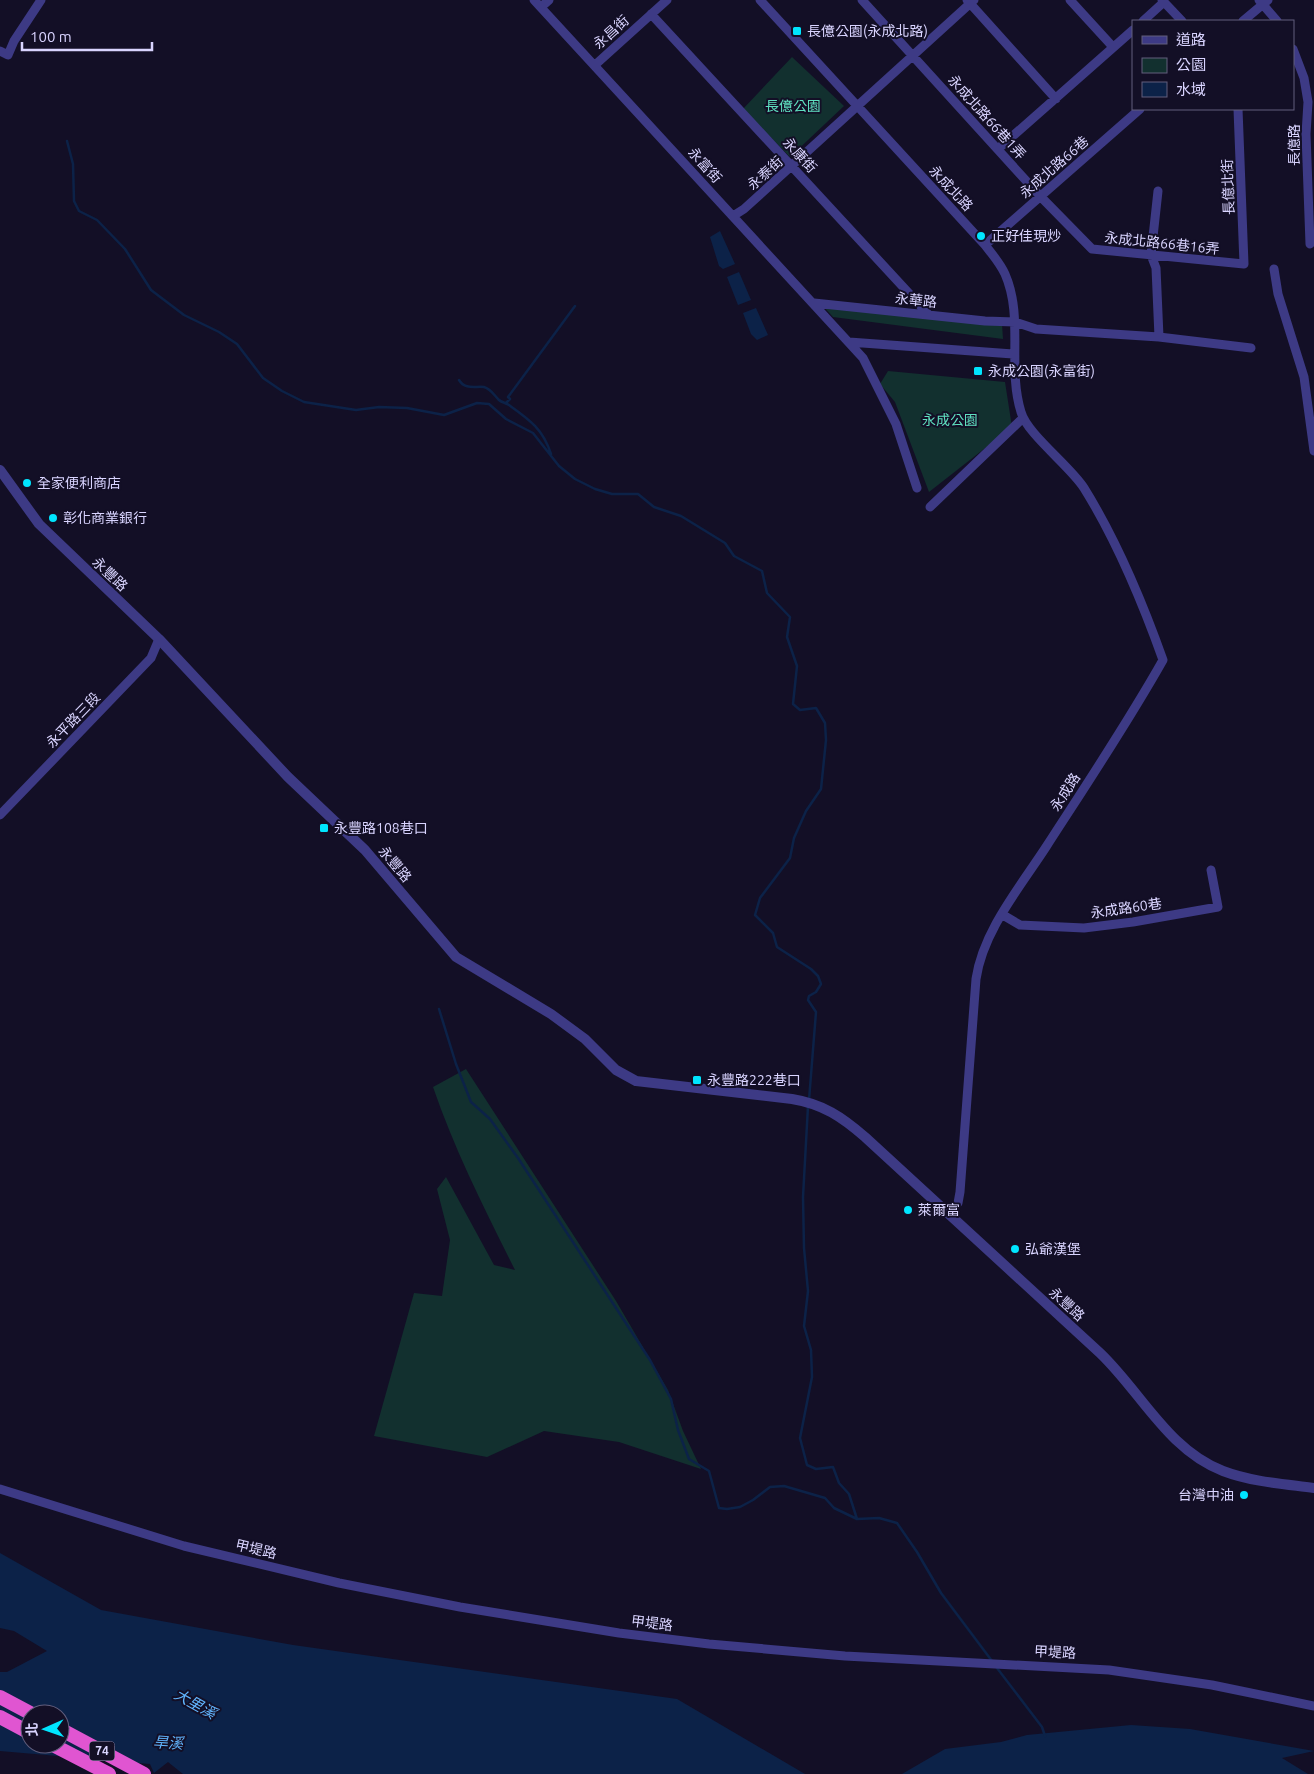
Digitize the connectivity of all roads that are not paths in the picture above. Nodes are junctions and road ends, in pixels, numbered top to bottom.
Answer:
1 (41, 0) edge
2 (549, 0) edge
3 (666, 0) edge
4 (760, 0) edge
5 (862, 0) edge
6 (1070, 0) edge
7 (970, 1) edge
8 (1163, 1) edge
9 (1263, 2) edge
10 (538, 4) edge
11 (651, 14) junction
12 (1144, 20) edge
13 (1181, 20) edge
14 (1244, 20) edge
15 (1276, 20) edge
16 (1132, 31) edge
17 (1113, 47) junction
18 (1294, 52) edge
19 (4, 53) edge
20 (912, 56) junction
21 (595, 65) junction
22 (1056, 99) junction
23 (858, 106) junction
24 (1139, 110) edge
25 (1238, 110) edge
26 (1311, 120) edge
27 (998, 149) junction
28 (792, 167) junction
29 (1158, 190) dead end
30 (1040, 196) junction
31 (733, 216) junction
32 (1310, 244) dead end
33 (985, 245) junction
34 (1151, 255) junction
35 (1244, 264) joint
36 (1274, 269) dead end
37 (814, 303) junction
38 (929, 315) junction
39 (1015, 322) junction
40 (1159, 337) junction
41 (849, 342) junction
42 (1252, 348) dead end
43 (1013, 354) junction
44 (1023, 418) junction
45 (1314, 451) edge
46 (0, 470) edge
47 (916, 488) dead end
48 (930, 507) dead end
49 (159, 639) junction
50 (0, 815) edge
51 (1211, 870) dead end
52 (1003, 915) junction
53 (949, 1214) junction
54 (1314, 1488) edge
55 (0, 1489) edge
56 (0, 1698) edge
57 (1314, 1706) edge
58 (20, 1708) edge
59 (0, 1717) edge
60 (20, 1728) edge
61 (70, 1734) edge
62 (70, 1754) edge
63 (109, 1774) edge
64 (144, 1774) edge

1 - 19 street
2 - 10 street
3 - 11 street, 永昌街
4 - 23 street, 永成北路
5 - 20 street, 永成北路66巷1弄
6 - 17 street
7 - 20 street, 永泰街
7 - 22 street
8 - 12 street
8 - 13 street
9 - 14 street
9 - 15 street
10 - 21 street, 永富街
11 - 21 street, 永昌街
11 - 28 street, 永康街
16 - 17 street
17 - 22 street
18 - 26 street, 長億路
20 - 23 street, 永泰街
20 - 27 street, 永成北路66巷1弄
21 - 31 street, 永富街
22 - 27 street
23 - 28 street, 永泰街
23 - 33 street, 永成北路
24 - 30 street, 永成北路66巷
25 - 35 street, 長億北街
26 - 32 street, 長億路
27 - 30 street, 永成北路66巷1弄
28 - 31 street, 永泰街
28 - 38 street, 永康街
29 - 34 street
30 - 33 street, 永成北路66巷
30 - 34 street, 永成北路66巷16弄
31 - 37 street, 永富街
33 - 39 street, 永成北路
34 - 35 street, 永成北路66巷16弄
34 - 40 street
36 - 45 street
37 - 38 street, 永華路
37 - 41 street, 永富街
38 - 39 street, 永華路
39 - 40 street
39 - 43 street, 永成路
40 - 42 street
41 - 43 street
41 - 47 street, 永富街
43 - 44 street, 永成路
44 - 48 street
44 - 52 street, 永成路
46 - 49 street, 永豐路
49 - 50 street, 永平路三段
49 - 53 street, 永豐路
51 - 52 street, 永成路60巷
52 - 53 street, 永成路
53 - 54 street, 永豐路
55 - 57 street, 甲堤路
56 - 58 highway
59 - 60 highway
61 - 64 highway, 74
62 - 63 highway, 74

